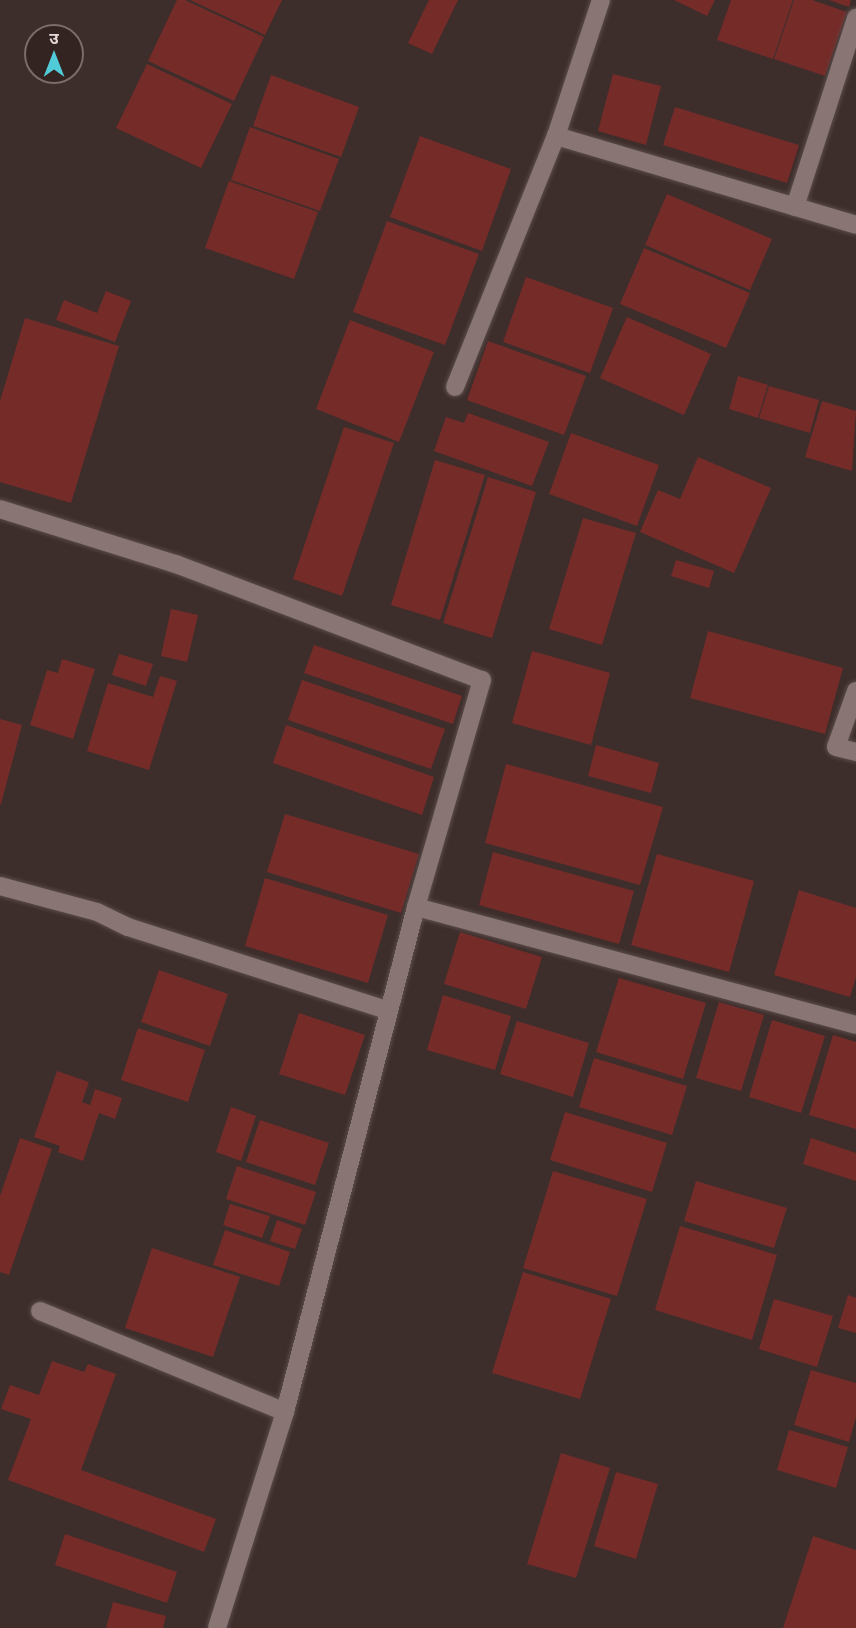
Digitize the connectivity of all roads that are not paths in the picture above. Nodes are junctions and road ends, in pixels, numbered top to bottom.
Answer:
1 (601, 0) edge
2 (856, 18) edge
3 (556, 136) junction
4 (795, 207) junction
5 (856, 225) edge
6 (455, 387) dead end
7 (0, 509) edge
8 (856, 691) edge
9 (856, 752) edge
10 (0, 886) edge
11 (416, 907) junction
12 (389, 1011) junction
13 (856, 1025) edge
14 (40, 1311) dead end
15 (285, 1412) junction
16 (218, 1628) edge

1 - 3 street
2 - 4 street
3 - 4 street
3 - 6 street
4 - 5 street
7 - 11 street
8 - 9 street
10 - 12 street
11 - 12 street
11 - 13 street
12 - 15 street
14 - 15 street
15 - 16 street

